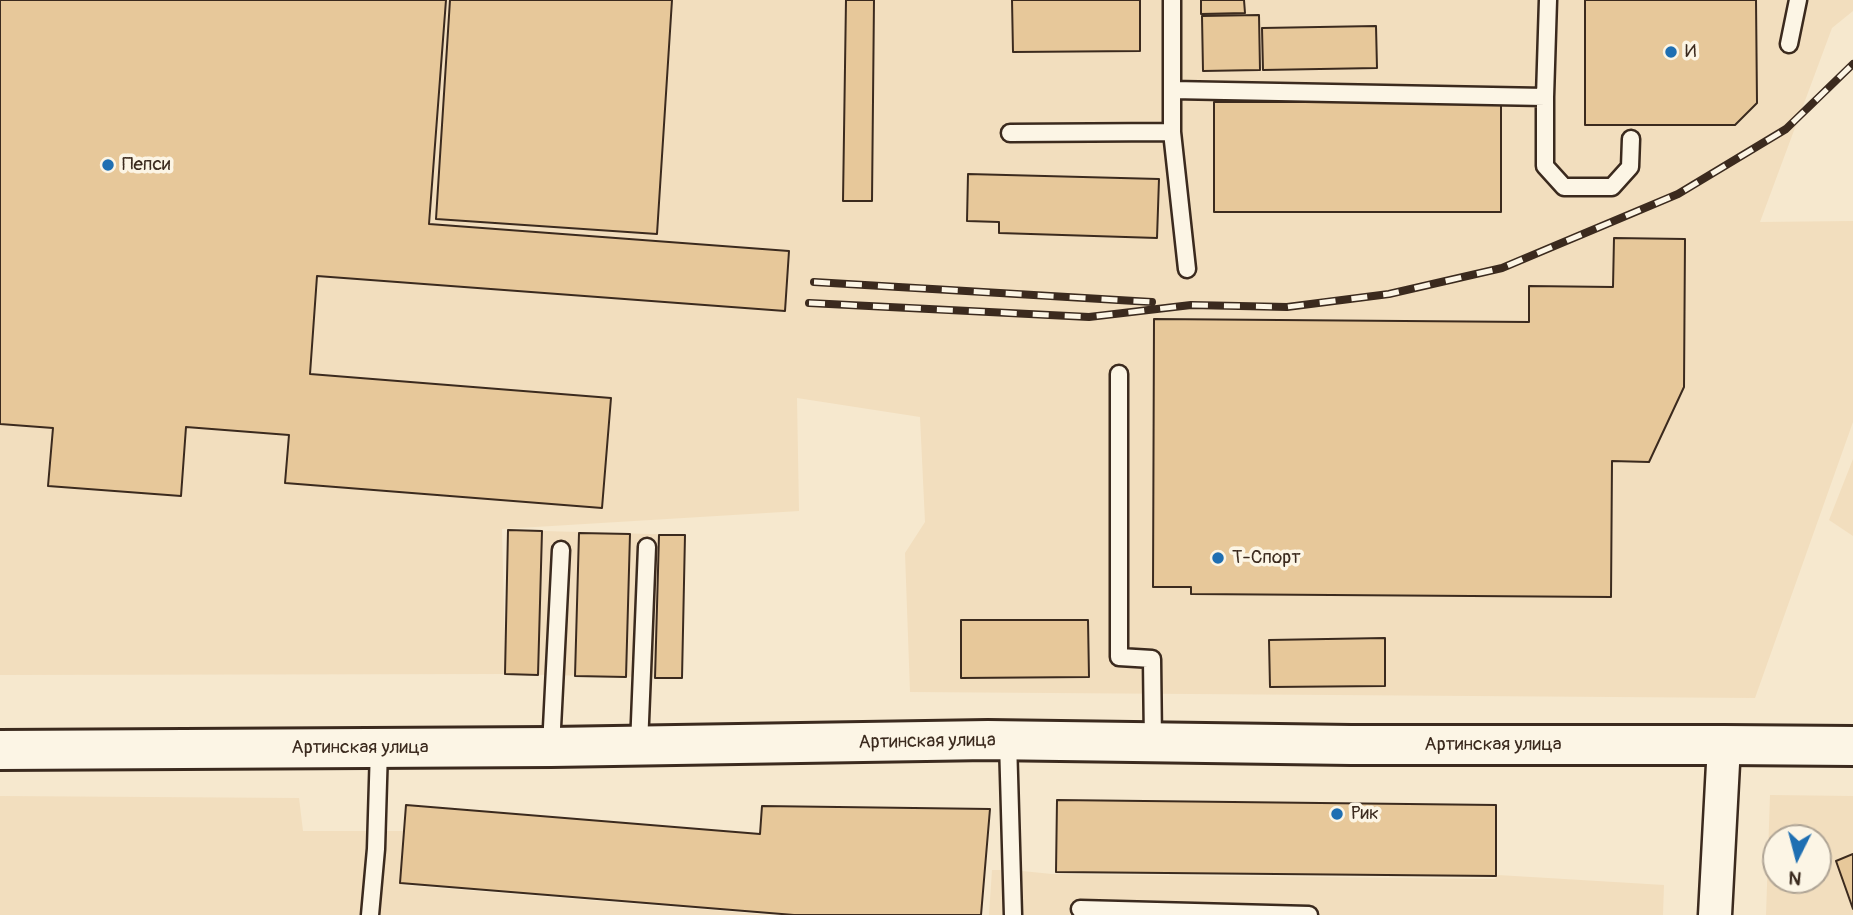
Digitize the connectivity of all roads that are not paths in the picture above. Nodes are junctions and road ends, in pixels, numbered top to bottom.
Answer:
1 (1172, 0) edge
2 (1548, 0) edge
3 (1797, 0) edge
4 (1789, 44) dead end
5 (1172, 90) junction
6 (1545, 97) junction
7 (1172, 132) junction
8 (1010, 134) dead end
9 (1631, 139) dead end
10 (1187, 269) dead end
11 (1119, 373) dead end
12 (646, 547) dead end
13 (561, 550) dead end
14 (1008, 741) junction
15 (1153, 743) junction
16 (1724, 744) junction
17 (639, 746) junction
18 (1853, 746) edge
19 (551, 747) junction
20 (379, 748) junction
21 (0, 750) edge
22 (1080, 909) dead end
23 (370, 915) edge
24 (1013, 915) edge
25 (1309, 915) edge
26 (1715, 915) edge

1 - 5 lane
2 - 6 lane
3 - 4 lane
5 - 6 lane
5 - 7 lane
6 - 9 lane
7 - 8 lane
7 - 10 lane
11 - 15 lane
12 - 17 lane
13 - 19 lane
14 - 15 street, Артинская улица
14 - 17 street, Артинская улица
14 - 24 lane
15 - 16 street, Артинская улица
16 - 18 street, Артинская улица
16 - 26 street
17 - 19 street, Артинская улица
19 - 20 street, Артинская улица
20 - 21 street, Артинская улица
20 - 23 lane
22 - 25 lane

